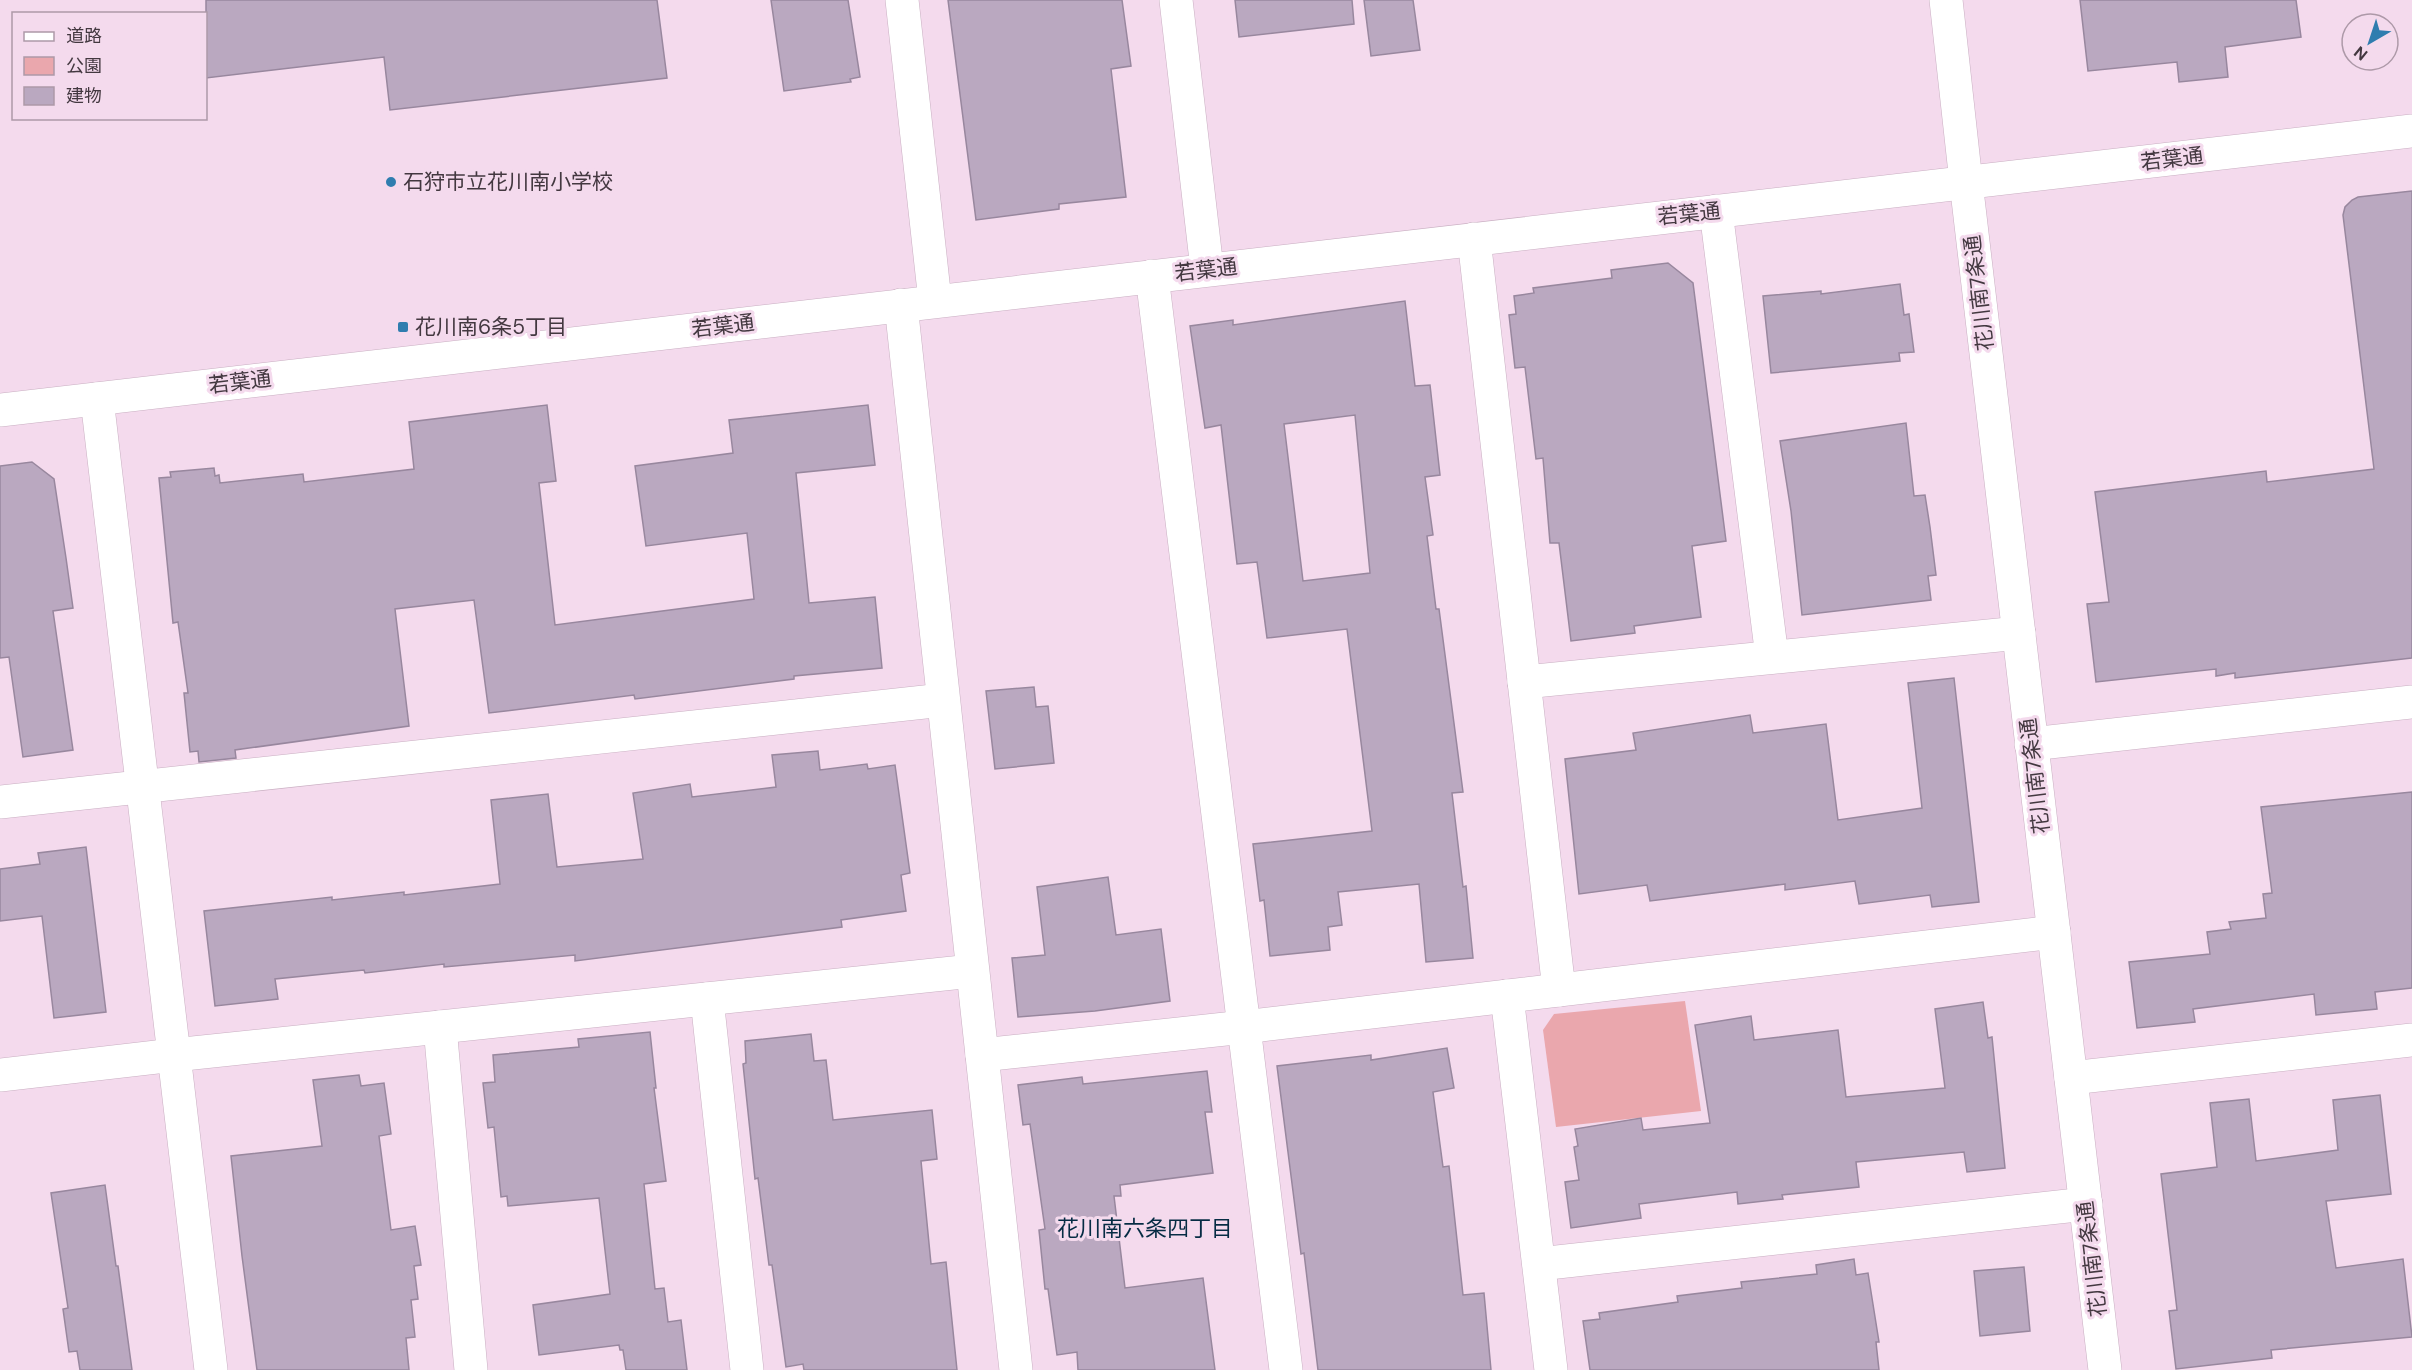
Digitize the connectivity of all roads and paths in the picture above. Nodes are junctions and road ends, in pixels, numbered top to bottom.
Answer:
1 (902, 0) edge
2 (1176, 0) edge
3 (1946, 0) edge
4 (2412, 131) edge
5 (1966, 182) junction
6 (1716, 212) junction
7 (1474, 239) junction
8 (1207, 270) junction
9 (1152, 276) junction
10 (935, 301) junction
11 (901, 306) junction
12 (97, 399) junction
13 (0, 410) edge
14 (2019, 633) junction
15 (1772, 657) junction
16 (1524, 682) junction
17 (943, 700) junction
18 (2412, 702) edge
19 (2031, 744) junction
20 (142, 786) junction
21 (0, 802) edge
22 (2054, 932) junction
23 (972, 971) junction
24 (1559, 990) junction
25 (1507, 996) junction
26 (707, 999) junction
27 (440, 1027) junction
28 (1244, 1027) junction
29 (2412, 1040) edge
30 (174, 1055) junction
31 (981, 1055) junction
32 (0, 1075) edge
33 (2071, 1078) junction
34 (2086, 1204) junction
35 (1539, 1264) junction
36 (211, 1370) edge
37 (471, 1370) edge
38 (747, 1370) edge
39 (1016, 1370) edge
40 (1286, 1370) edge
41 (1551, 1370) edge
42 (2105, 1370) edge

1 - 10 street
2 - 8 street
3 - 5 street, 花川南7条通
4 - 5 street, 若葉通
5 - 6 street, 若葉通
5 - 14 street, 花川南7条通
6 - 7 street, 若葉通
6 - 15 street
7 - 8 street, 若葉通
7 - 16 street
8 - 9 street, 若葉通
9 - 10 street, 若葉通
9 - 28 street
10 - 11 street, 若葉通
11 - 12 street, 若葉通
11 - 17 street
12 - 13 street, 若葉通
12 - 20 street
14 - 15 street
14 - 19 street, 花川南7条通
15 - 16 street
16 - 24 street
17 - 20 street
17 - 23 street
18 - 19 street
19 - 22 street, 花川南7条通
20 - 21 street
20 - 30 street
22 - 24 street
22 - 33 street, 花川南7条通
23 - 26 street
23 - 31 street
24 - 25 street
25 - 28 street
25 - 35 street
26 - 27 street
26 - 38 street
27 - 30 street
27 - 37 street
28 - 31 street
28 - 40 street
29 - 33 street
30 - 32 street
30 - 36 street
31 - 39 street
33 - 34 street, 花川南7条通
34 - 35 street
34 - 42 street, 花川南7条通
35 - 41 street

